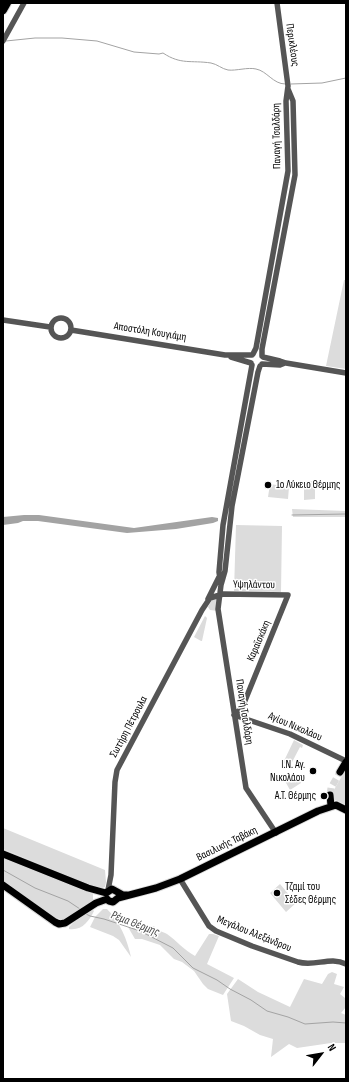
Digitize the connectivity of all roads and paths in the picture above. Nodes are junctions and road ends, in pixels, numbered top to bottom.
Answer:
1 (8, 3) edge
2 (24, 3) edge
3 (276, 3) edge
4 (3, 10) edge
5 (4, 40) edge
6 (288, 87) junction
7 (3, 320) edge
8 (50, 327) junction
9 (71, 330) junction
10 (226, 355) junction
11 (252, 355) junction
12 (262, 356) junction
13 (286, 363) junction
14 (251, 364) junction
15 (261, 365) junction
16 (346, 373) edge
17 (220, 576) junction
18 (221, 585) junction
19 (220, 595) junction
20 (288, 595) joint
21 (208, 600) junction
22 (234, 715) junction
23 (346, 762) edge
24 (340, 772) tunnel mouth
25 (330, 795) tunnel mouth
26 (331, 806) junction
27 (346, 810) edge
28 (276, 832) junction
29 (3, 854) edge
30 (180, 879) junction
31 (3, 885) edge
32 (112, 894) junction
33 (346, 964) edge

1 - 4 highway
2 - 5 street
3 - 6 street, Περικλέους
6 - 11 street, Παναγή Τσαλδάρη
6 - 12 street, Παναγή Τσαλδάρη
7 - 8 street
8 - 9 street
8 - 9 street
9 - 10 street, Αποστόλη Κουγιάμη
10 - 11 street, Αποστόλη Κουγιάμη
10 - 14 street, Αποστόλη Κουγιάμη
11 - 12 street
11 - 14 street
12 - 13 street
12 - 15 street
13 - 15 street
13 - 16 street
14 - 15 street
14 - 17 street, Παναγή Τσαλδάρη
15 - 18 street, Παναγή Τσαλδάρη
17 - 18 street, Παναγή Τσαλδάρη
17 - 21 street, Σωτήρη Πέτρουλα
18 - 19 street, Παναγή Τσαλδάρη
19 - 20 street, Υψηλάντου
19 - 21 street
19 - 22 street, Παναγή Τσαλδάρη
20 - 22 street, Καραϊσκάκη
21 - 32 street, Σωτήρη Πέτρουλα
22 - 23 street, Αγίου Νικολάου
22 - 28 street, Παναγή Τσαλδάρη
23 - 24 main road
25 - 26 main road
26 - 27 main road
26 - 28 main road, Βασιλικής Ταβάκη
28 - 30 main road, Βασιλικής Ταβάκη
29 - 32 main road
30 - 32 main road, Βασιλικής Ταβάκη
30 - 33 street, Μεγάλου Αλεξάνδρου
31 - 32 main road, Βασιλικής Ταβάκη

